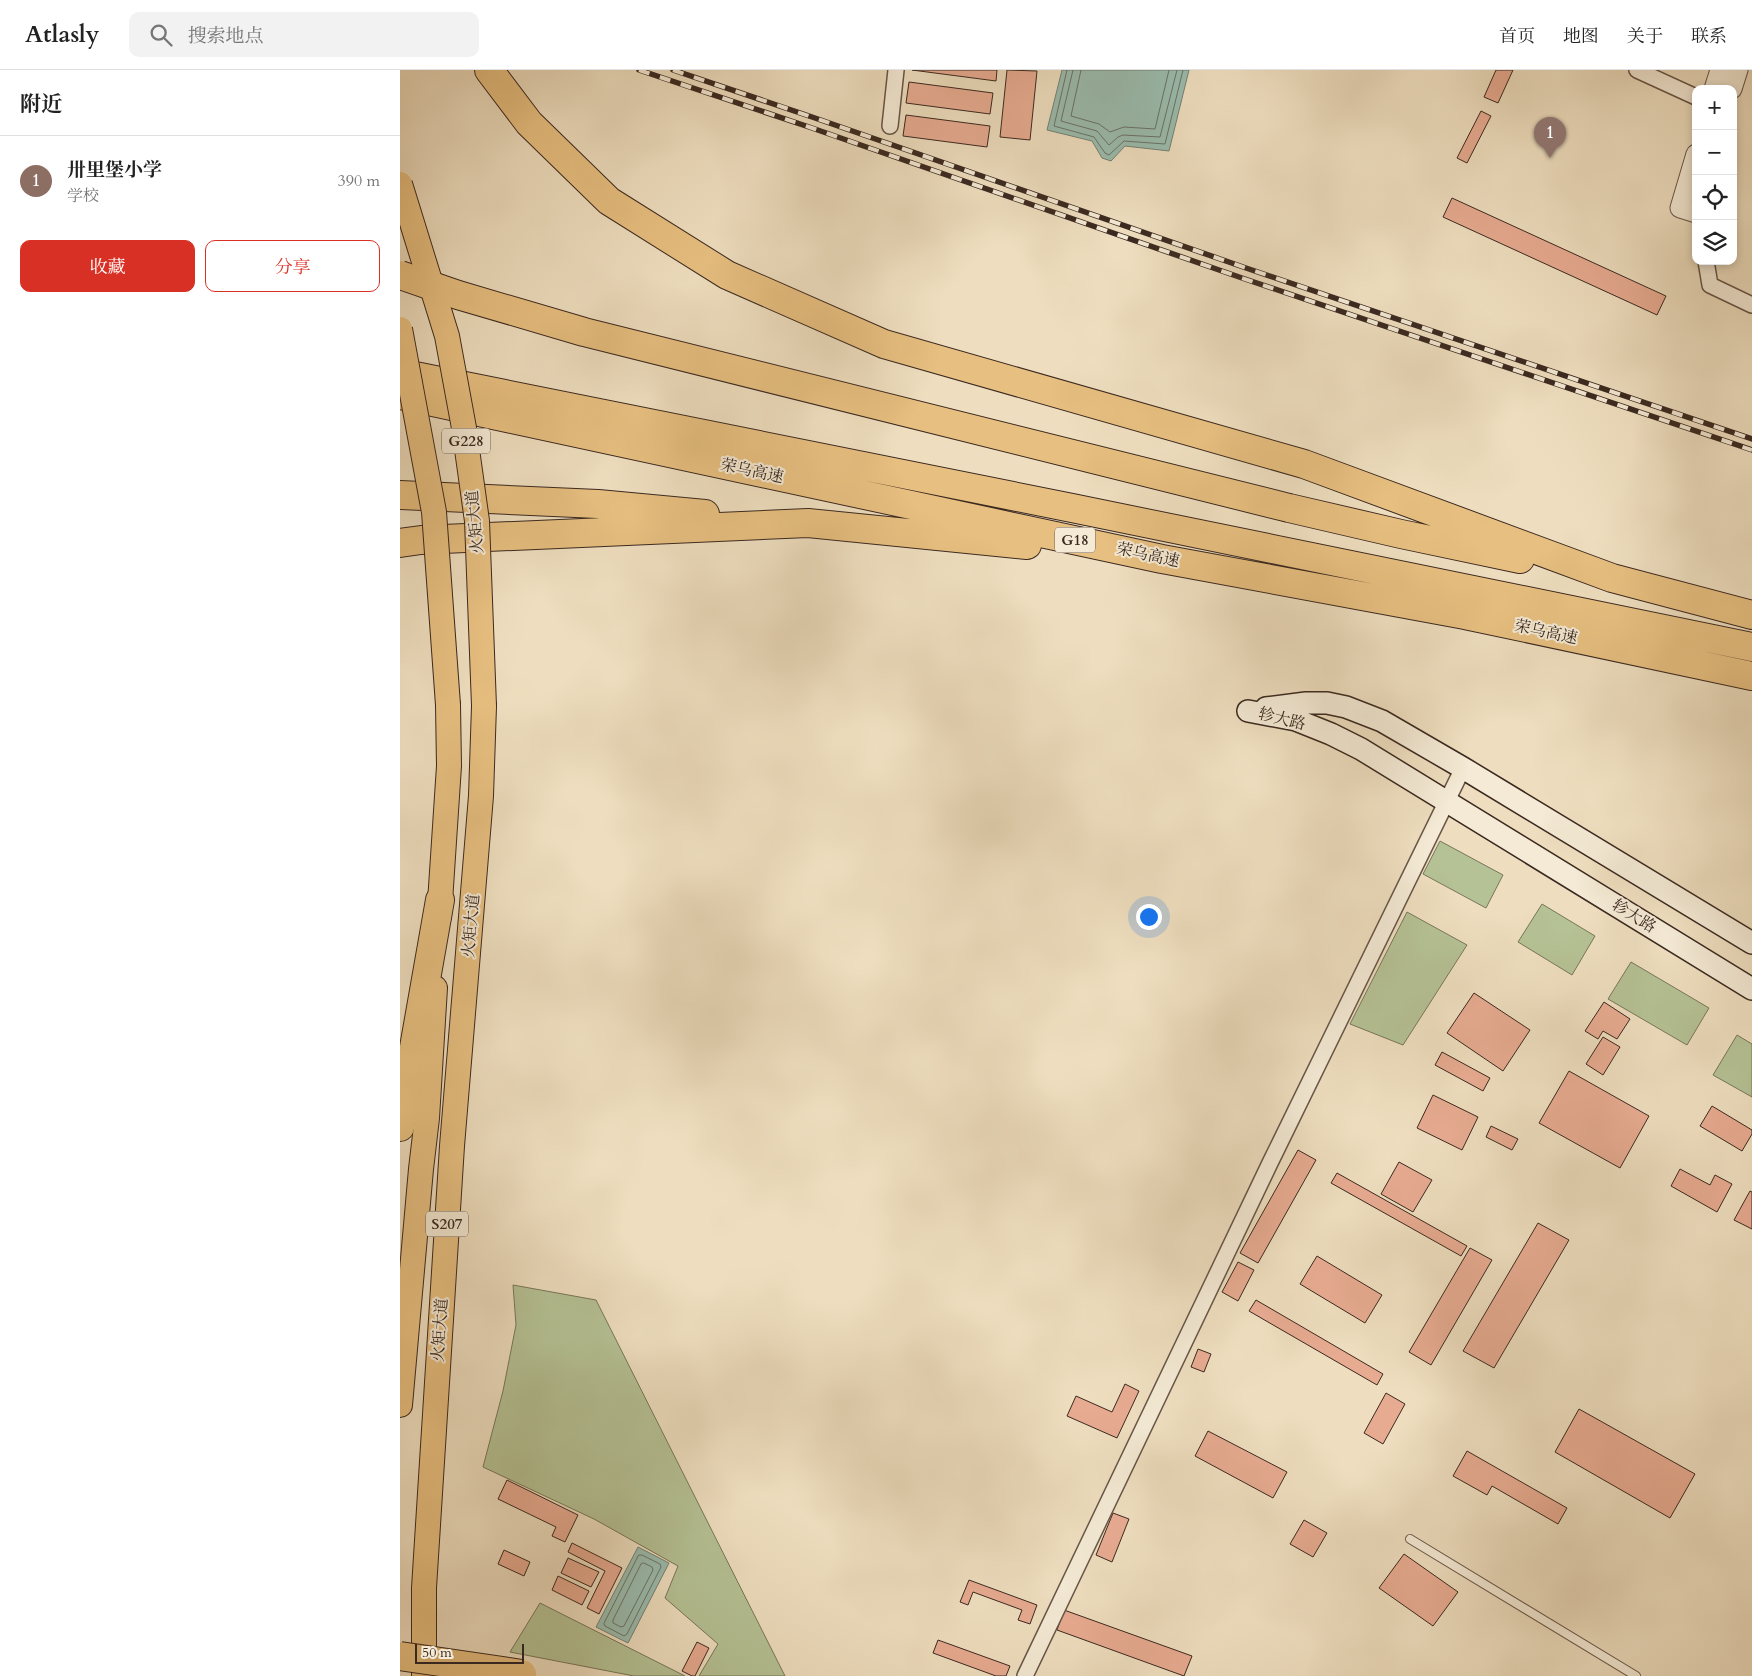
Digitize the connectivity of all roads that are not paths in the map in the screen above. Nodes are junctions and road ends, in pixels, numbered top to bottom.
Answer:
1 (489, 70) edge
2 (896, 70) edge
3 (1637, 70) edge
4 (1720, 70) edge
5 (1738, 70) edge
6 (1715, 85) edge
7 (1733, 85) edge
8 (1692, 95) edge
9 (890, 126) dead end
10 (1693, 175) edge
11 (400, 184) edge
12 (1688, 210) edge
13 (1707, 265) edge
14 (400, 275) edge
15 (1752, 305) edge
16 (400, 329) edge
17 (400, 373) edge
18 (400, 395) edge
19 (400, 495) edge
20 (808, 523) junction
21 (400, 543) edge
22 (1162, 559) junction
23 (1612, 578) junction
24 (1752, 615) edge
25 (1752, 647) edge
26 (1752, 676) edge
27 (449, 766) joint
28 (1463, 768) junction
29 (481, 772) joint
30 (1446, 801) junction
31 (440, 900) junction
32 (1752, 942) edge
33 (1752, 989) edge
34 (400, 1127) edge
35 (400, 1405) edge
36 (1410, 1539) dead end
37 (400, 1656) edge
38 (400, 1672) edge
39 (527, 1675) edge
40 (424, 1676) edge
41 (431, 1676) edge
42 (1025, 1676) edge
43 (1636, 1676) edge

1 - 23 highway
2 - 9 street
3 - 8 street
4 - 6 street
5 - 7 street
10 - 12 street
11 - 29 main road, 火矩大道 / G228, bridge
13 - 15 street
14 - 23 highway, bridge
16 - 27 main road, 火矩大道 / G228, bridge
17 - 25 highway, 荣乌高速 / G18
18 - 22 highway, 荣乌高速 / G18
19 - 20 highway
20 - 21 highway
20 - 22 highway
22 - 26 highway, 荣乌高速 / G18
23 - 24 highway
27 - 31 main road, 火矩大道 / S207
28 - 30 street
28 - 30 main road, 轸大路
28 - 32 main road, 轸大路
29 - 40 main road, 火矩大道 / S207
30 - 33 main road, 轸大路
30 - 42 street
31 - 34 highway
31 - 35 main road, 火矩大道 / S207
36 - 43 lane
37 - 39 highway, bridge
38 - 41 highway

